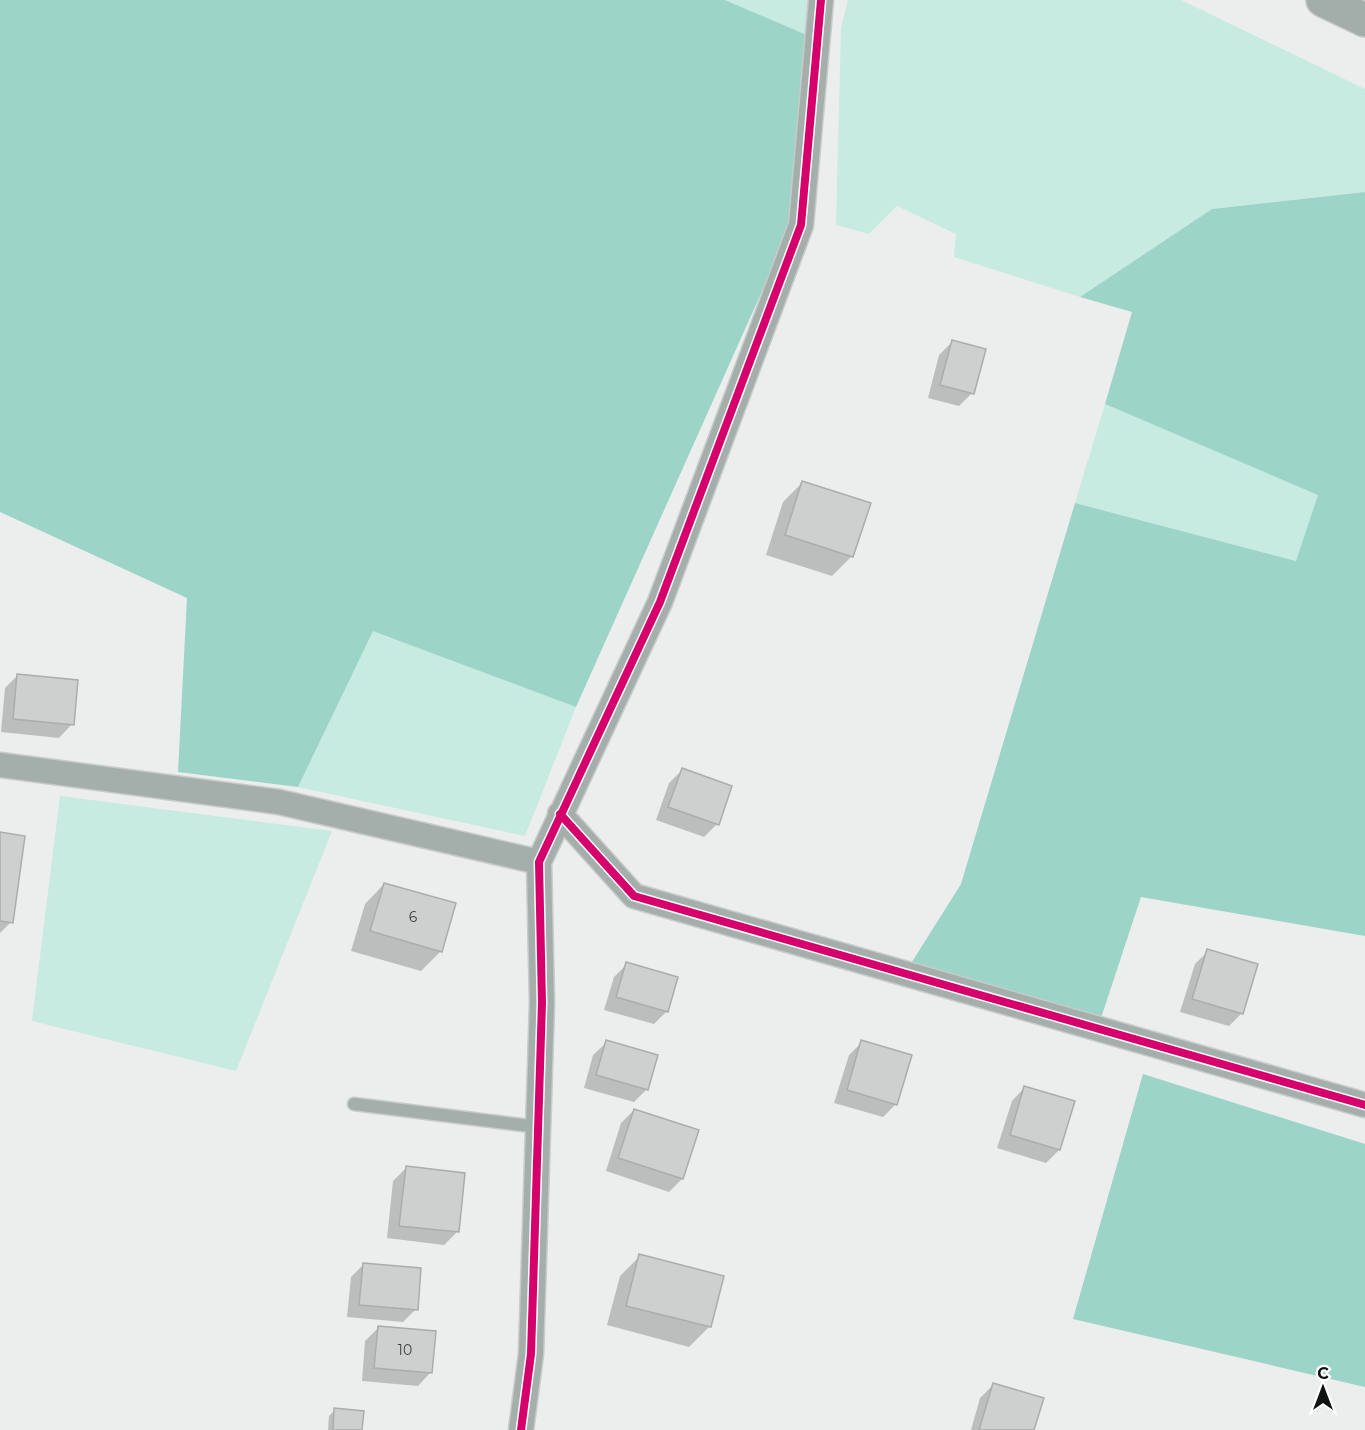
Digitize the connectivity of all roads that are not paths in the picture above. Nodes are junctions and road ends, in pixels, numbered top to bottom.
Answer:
1 (821, 0) edge
2 (1323, 0) edge
3 (1365, 20) edge
4 (0, 765) edge
5 (560, 814) junction
6 (539, 862) junction
7 (354, 1104) dead end
8 (1365, 1105) edge
9 (538, 1127) junction
10 (521, 1430) edge

1 - 5 street
2 - 3 highway
4 - 6 street
5 - 6 street
5 - 8 street
6 - 9 street
7 - 9 lane
9 - 10 street

